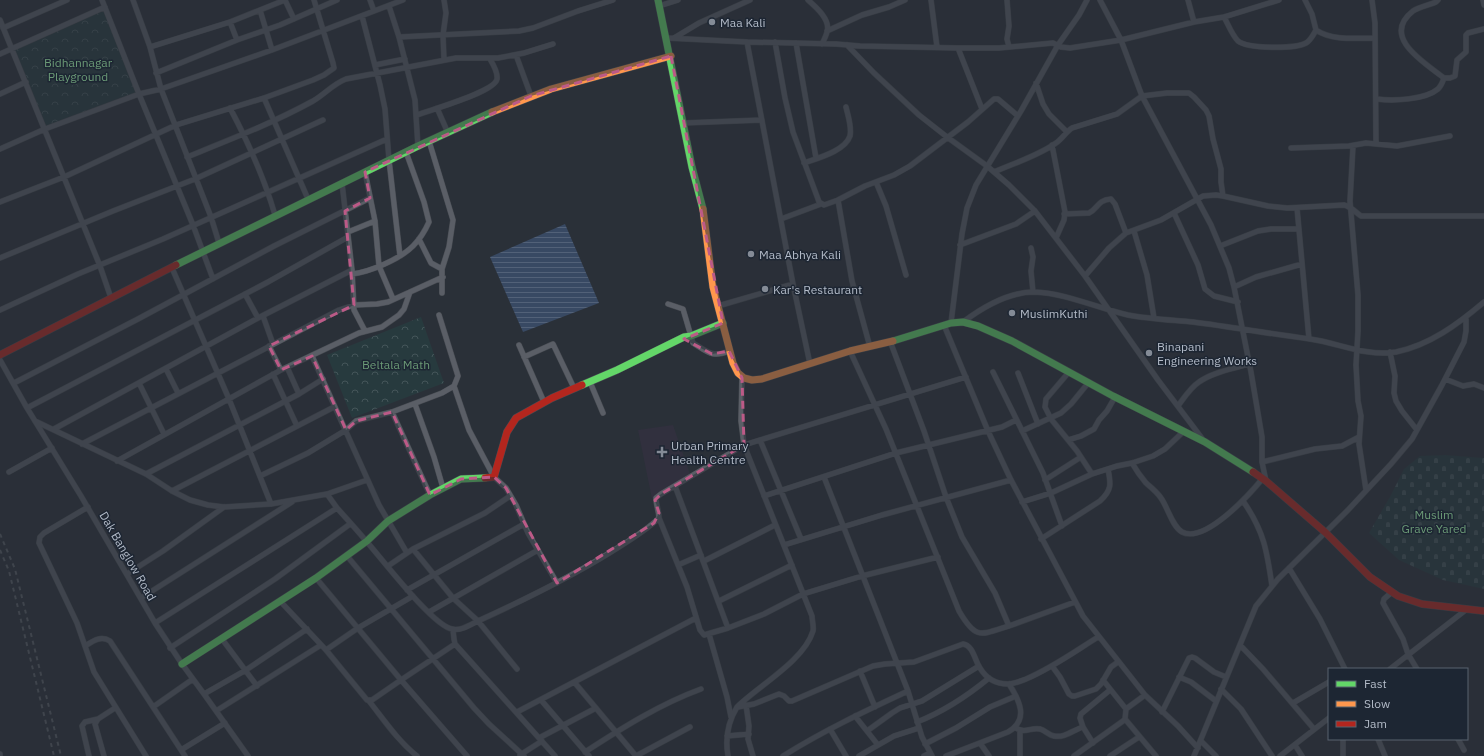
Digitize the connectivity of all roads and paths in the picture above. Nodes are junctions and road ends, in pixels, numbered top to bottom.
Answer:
1 (67, 0) edge
2 (102, 0) edge
3 (133, 0) edge
4 (285, 0) edge
5 (314, 0) edge
6 (337, 0) edge
7 (370, 0) edge
8 (403, 0) edge
9 (444, 0) edge
10 (613, 0) edge
11 (678, 0) edge
12 (750, 0) edge
13 (808, 0) edge
14 (905, 0) edge
15 (931, 0) edge
16 (1007, 0) edge
17 (1087, 0) edge
18 (1100, 0) edge
19 (1188, 0) edge
20 (1279, 0) edge
21 (1305, 0) edge
22 (1372, 0) edge
23 (1438, 0) edge
24 (1483, 0) edge
25 (599, 2) edge
26 (659, 3) edge
27 (1484, 5) edge
28 (389, 6) junction
29 (105, 7) junction
30 (316, 9) junction
31 (260, 10) junction
32 (374, 11) junction
33 (362, 16) junction
34 (1224, 17) junction
35 (294, 19) junction
36 (0, 20) edge
37 (230, 22) junction
38 (1194, 22) junction
39 (3, 28) junction
40 (1484, 29) edge
41 (266, 30) junction
42 (1316, 30) junction
43 (323, 31) junction
44 (827, 31) junction
45 (443, 35) junction
46 (399, 37) junction
47 (670, 38) junction
48 (1375, 38) junction
49 (237, 40) junction
50 (1121, 40) junction
51 (747, 42) junction
52 (775, 42) junction
53 (796, 43) junction
54 (553, 44) dead end
55 (822, 44) junction
56 (847, 45) junction
57 (1058, 45) junction
58 (150, 47) junction
59 (937, 47) junction
60 (1009, 47) junction
61 (958, 48) junction
62 (12, 49) junction
63 (272, 50) junction
64 (0, 54) edge
65 (516, 55) junction
66 (671, 56) junction
67 (405, 59) junction
68 (490, 59) junction
69 (444, 60) junction
70 (375, 66) junction
71 (407, 68) junction
72 (156, 73) junction
73 (377, 73) junction
74 (1444, 78) junction
75 (26, 82) junction
76 (1036, 83) junction
77 (161, 89) junction
78 (0, 94) edge
79 (139, 94) junction
80 (531, 96) junction
81 (1142, 96) junction
82 (264, 98) junction
83 (1376, 99) junction
84 (846, 107) dead end
85 (230, 108) junction
86 (437, 108) junction
87 (982, 109) junction
88 (416, 115) junction
89 (1018, 116) junction
90 (273, 120) junction
91 (323, 120) dead end
92 (762, 120) junction
93 (683, 123) junction
94 (176, 125) junction
95 (45, 129) junction
96 (448, 132) junction
97 (1066, 132) junction
98 (244, 133) junction
99 (156, 135) junction
100 (1450, 136) dead end
101 (947, 138) junction
102 (387, 139) junction
103 (282, 140) junction
104 (429, 141) junction
105 (1376, 143) junction
106 (1052, 145) junction
107 (1353, 146) junction
108 (418, 147) junction
109 (1291, 148) dead end
110 (0, 149) edge
111 (406, 152) junction
112 (253, 153) junction
113 (187, 157) junction
114 (816, 158) junction
115 (388, 160) junction
116 (804, 162) junction
117 (987, 166) junction
118 (365, 172) junction
119 (994, 172) junction
120 (64, 177) junction
121 (298, 178) junction
122 (196, 179) junction
123 (876, 182) junction
124 (342, 183) junction
125 (176, 186) junction
126 (268, 192) junction
127 (1224, 196) junction
128 (370, 198) junction
129 (308, 199) junction
130 (1197, 199) junction
131 (838, 200) junction
132 (0, 202) edge
133 (821, 204) junction
134 (1351, 207) junction
135 (1297, 208) junction
136 (345, 211) junction
137 (1035, 211) junction
138 (1174, 213) junction
139 (1064, 214) junction
140 (275, 215) junction
141 (1484, 216) edge
142 (211, 217) junction
143 (781, 219) junction
144 (375, 221) junction
145 (83, 224) junction
146 (193, 225) junction
147 (1299, 229) junction
148 (1134, 231) junction
149 (1126, 233) junction
150 (348, 234) junction
151 (1056, 238) junction
152 (419, 239) junction
153 (219, 243) junction
154 (960, 245) junction
155 (1220, 246) junction
156 (1030, 248) dead end
157 (204, 251) junction
158 (400, 256) junction
159 (0, 258) edge
160 (1302, 264) junction
161 (100, 266) junction
162 (379, 266) junction
163 (172, 268) junction
164 (442, 269) junction
165 (352, 272) junction
166 (906, 275) dead end
167 (1085, 276) junction
168 (443, 277) junction
169 (213, 279) junction
170 (793, 284) junction
171 (1234, 287) junction
172 (410, 292) junction
173 (1033, 292) junction
174 (442, 293) dead end
175 (245, 294) junction
176 (183, 295) junction
177 (111, 298) junction
178 (393, 300) junction
179 (1238, 302) junction
180 (1484, 302) edge
181 (668, 304) dead end
182 (354, 305) junction
183 (718, 306) junction
184 (0, 310) edge
185 (1109, 311) junction
186 (439, 315) dead end
187 (260, 317) junction
188 (1466, 317) junction
189 (1154, 318) junction
190 (195, 320) junction
191 (722, 322) junction
192 (963, 322) junction
193 (947, 324) junction
194 (1244, 330) junction
195 (365, 331) junction
196 (691, 336) junction
197 (1309, 339) junction
198 (890, 341) junction
199 (271, 345) junction
200 (519, 345) dead end
201 (206, 347) junction
202 (870, 347) junction
203 (730, 351) junction
204 (850, 351) junction
205 (1357, 351) junction
206 (1390, 352) junction
207 (0, 355) edge
208 (312, 356) junction
209 (524, 357) junction
210 (0, 360) edge
211 (810, 364) junction
212 (1249, 364) junction
213 (287, 367) junction
214 (166, 369) junction
215 (281, 370) junction
216 (993, 372) dead end
217 (1069, 372) junction
218 (218, 374) junction
219 (272, 374) junction
220 (1018, 374) dead end
221 (742, 378) junction
222 (966, 378) junction
223 (323, 379) junction
224 (1445, 379) junction
225 (590, 382) junction
226 (1088, 382) junction
227 (139, 383) junction
228 (14, 384) junction
229 (454, 386) junction
230 (574, 388) junction
231 (1484, 388) edge
232 (178, 394) junction
233 (299, 394) junction
234 (910, 395) junction
235 (1115, 397) junction
236 (229, 399) junction
237 (284, 401) junction
238 (544, 402) junction
239 (415, 404) junction
240 (876, 404) junction
241 (1178, 406) junction
242 (334, 407) junction
243 (27, 408) junction
244 (151, 408) junction
245 (392, 412) junction
246 (603, 413) dead end
247 (1051, 419) junction
248 (1016, 420) junction
249 (35, 421) junction
250 (1038, 424) junction
251 (239, 426) junction
252 (297, 426) junction
253 (54, 429) junction
254 (346, 430) junction
255 (1418, 430) junction
256 (988, 431) junction
257 (1022, 431) junction
258 (1183, 432) junction
259 (164, 434) junction
260 (1359, 437) junction
261 (760, 440) junction
262 (1068, 440) junction
263 (1204, 442) junction
264 (82, 444) junction
265 (744, 445) junction
266 (929, 446) junction
267 (52, 448) junction
268 (250, 450) junction
269 (896, 453) junction
270 (1081, 457) junction
271 (117, 461) junction
272 (1262, 462) junction
273 (1132, 463) junction
274 (1108, 469) junction
275 (9, 472) dead end
276 (146, 474) junction
277 (1092, 474) junction
278 (260, 476) junction
279 (494, 477) junction
280 (824, 477) junction
281 (367, 480) junction
282 (1011, 480) junction
283 (1046, 480) junction
284 (1264, 480) junction
285 (675, 486) junction
286 (443, 488) junction
287 (782, 490) junction
288 (1366, 490) junction
289 (172, 491) junction
290 (1051, 493) junction
291 (327, 494) junction
292 (430, 495) junction
293 (510, 496) junction
294 (764, 496) junction
295 (946, 497) junction
296 (295, 500) junction
297 (1243, 501) junction
298 (1022, 502) junction
299 (271, 504) junction
300 (916, 506) junction
301 (88, 507) junction
302 (224, 507) junction
303 (337, 508) junction
304 (659, 518) junction
305 (388, 521) junction
306 (350, 524) junction
307 (524, 524) junction
308 (775, 525) junction
309 (1062, 526) junction
310 (842, 527) junction
311 (1326, 533) junction
312 (802, 539) junction
313 (1041, 539) junction
314 (367, 541) junction
315 (784, 544) junction
316 (414, 549) junction
317 (538, 550) junction
318 (407, 553) junction
319 (701, 555) junction
320 (347, 556) junction
321 (938, 556) junction
322 (704, 561) junction
323 (678, 565) junction
324 (792, 565) junction
325 (388, 566) junction
326 (1289, 568) junction
327 (127, 574) junction
328 (434, 575) junction
329 (862, 576) junction
330 (316, 578) junction
331 (557, 583) junction
332 (1272, 586) junction
333 (407, 590) junction
334 (1392, 592) junction
335 (803, 594) junction
336 (413, 596) junction
337 (141, 598) junction
338 (453, 598) junction
339 (280, 601) junction
340 (718, 601) junction
341 (1075, 602) junction
342 (392, 608) junction
343 (1467, 609) junction
344 (1484, 611) edge
345 (429, 612) junction
346 (696, 618) junction
347 (478, 621) junction
348 (155, 623) junction
349 (1009, 626) junction
350 (358, 628) junction
351 (728, 628) junction
352 (307, 629) junction
353 (453, 630) junction
354 (709, 634) junction
355 (1098, 637) junction
356 (222, 639) junction
357 (455, 644) junction
358 (322, 645) junction
359 (1240, 645) junction
360 (85, 646) junction
361 (170, 648) junction
362 (326, 650) junction
363 (1408, 654) junction
364 (433, 660) junction
365 (1118, 662) junction
366 (896, 663) junction
367 (182, 664) junction
368 (979, 666) junction
369 (1052, 666) junction
370 (1344, 668) edge
371 (1391, 668) edge
372 (1415, 668) edge
373 (518, 669) dead end
374 (246, 670) junction
375 (860, 671) junction
376 (1179, 677) junction
377 (1226, 677) junction
378 (989, 678) junction
379 (193, 679) junction
380 (401, 680) junction
381 (1103, 680) junction
382 (575, 683) junction
383 (1328, 683) edge
384 (1009, 684) junction
385 (257, 686) junction
386 (701, 689) dead end
387 (1221, 689) junction
388 (1110, 690) junction
389 (908, 692) junction
390 (204, 694) junction
391 (1145, 695) junction
392 (1016, 696) junction
393 (541, 700) junction
394 (369, 701) junction
395 (1216, 701) junction
396 (1292, 703) junction
397 (913, 705) junction
398 (746, 706) junction
399 (875, 706) junction
400 (153, 707) junction
401 (737, 707) junction
402 (115, 708) junction
403 (596, 708) junction
404 (1126, 709) junction
405 (216, 711) junction
406 (517, 712) junction
407 (1162, 712) junction
408 (855, 716) junction
409 (731, 717) junction
410 (98, 719) junction
411 (1125, 719) junction
412 (1328, 719) edge
413 (225, 723) junction
414 (563, 725) junction
415 (918, 725) junction
416 (690, 726) dead end
417 (1083, 727) junction
418 (830, 729) junction
419 (1018, 729) junction
420 (1314, 729) junction
421 (867, 731) junction
422 (616, 732) junction
423 (749, 734) junction
424 (727, 736) junction
425 (1139, 737) junction
426 (541, 740) junction
427 (1343, 740) edge
428 (1378, 740) edge
429 (1459, 740) edge
430 (1201, 741) junction
431 (980, 743) junction
432 (1093, 743) junction
433 (925, 744) junction
434 (878, 745) junction
435 (1295, 745) junction
436 (1198, 748) junction
437 (181, 750) junction
438 (1464, 750) dead end
439 (587, 754) edge
440 (931, 754) edge
441 (522, 755) edge
442 (89, 756) edge
443 (104, 756) edge
444 (146, 756) edge
445 (185, 756) edge
446 (248, 756) edge
447 (417, 756) edge
448 (467, 756) edge
449 (555, 756) edge
450 (636, 756) edge
451 (728, 756) edge
452 (753, 756) edge
453 (784, 756) edge
454 (846, 756) edge
455 (859, 756) edge
456 (924, 756) edge
457 (946, 756) edge
458 (989, 756) edge
459 (1020, 756) edge
460 (1074, 756) edge
461 (1110, 756) edge
462 (1156, 756) edge
463 (1194, 756) edge
464 (1216, 756) edge
465 (1272, 756) edge
466 (1280, 756) edge
467 (1302, 756) edge
468 (1343, 756) edge
469 (1384, 756) edge

1 - 39 street
2 - 29 street
3 - 58 street
4 - 31 street
4 - 35 street
5 - 30 street
6 - 30 street
7 - 32 street
8 - 28 street
9 - 45 street
10 - 25 street
11 - 26 street
12 - 47 street
13 - 44 street
14 - 44 street
15 - 59 street
16 - 60 street
17 - 57 street
18 - 50 street
19 - 38 street
20 - 34 street
21 - 42 street
22 - 48 street
23 - 74 street
24 - 27 street
25 - 45 street
26 - 47 street
28 - 32 street
28 - 46 street
29 - 62 street
29 - 79 street
30 - 35 street
30 - 43 street
31 - 37 street
31 - 41 street
32 - 33 street
33 - 43 street
33 - 70 street
34 - 38 street
34 - 42 street
35 - 41 street
36 - 39 street
37 - 49 street
37 - 58 street
38 - 50 street
39 - 62 street
40 - 74 street
41 - 49 street
41 - 63 street
42 - 48 street
43 - 63 street
43 - 82 street
44 - 55 street
45 - 46 street
45 - 69 street
46 - 67 street
47 - 51 street
47 - 66 street
48 - 83 street
49 - 72 street
50 - 57 street
50 - 81 street
51 - 52 street
51 - 92 street
52 - 53 street
52 - 116 street
53 - 55 street
53 - 114 street
54 - 65 street
55 - 56 street
56 - 59 street
56 - 101 street
57 - 60 street
57 - 76 street
58 - 72 street
59 - 61 street
60 - 61 street
61 - 87 street
62 - 64 street
62 - 75 street
63 - 77 street
65 - 68 street
65 - 80 street
66 - 80 street
66 - 93 street
67 - 70 street
67 - 71 street
68 - 69 street
68 - 86 street
69 - 71 street
70 - 73 street
71 - 73 street
71 - 88 street
72 - 77 street
73 - 90 street
73 - 102 street
74 - 83 street
75 - 78 street
75 - 95 street
76 - 89 street
76 - 97 street
77 - 79 street
77 - 94 street
79 - 95 street
79 - 99 street
80 - 96 street
81 - 97 street
81 - 127 street
81 - 130 street
82 - 85 street
82 - 90 street
83 - 105 street
84 - 114 street
85 - 94 street
85 - 98 street
86 - 88 street
86 - 96 street
87 - 89 street
87 - 101 street
88 - 108 street
89 - 117 street
90 - 98 street
90 - 103 street
91 - 103 street
92 - 93 street
92 - 143 street
93 - 183 street
94 - 99 street
94 - 113 street
95 - 110 street
95 - 120 street
96 - 104 street
97 - 106 street
98 - 112 street
98 - 113 street
99 - 120 street
99 - 125 street
100 - 105 street
101 - 117 street
101 - 123 street
102 - 115 street
102 - 121 street
103 - 112 street
103 - 121 street
104 - 108 street
104 - 164 street
105 - 107 street
106 - 119 street
106 - 139 street
107 - 109 street
107 - 134 street
108 - 111 street
111 - 115 street
111 - 152 street
112 - 122 street
112 - 126 street
113 - 122 street
114 - 116 street
115 - 118 street
115 - 158 street
116 - 133 street
117 - 119 street
117 - 154 street
118 - 124 street
118 - 128 street
119 - 137 street
120 - 132 street
120 - 145 street
121 - 126 street
121 - 129 street
122 - 125 street
122 - 142 street
123 - 131 street
123 - 166 street
124 - 129 street
124 - 136 street
125 - 145 street
125 - 146 street
126 - 140 street
126 - 142 street
127 - 130 street
127 - 135 street
128 - 136 street
128 - 144 street
129 - 140 street
130 - 138 street
130 - 155 street
131 - 133 street
131 - 202 street
133 - 143 street
134 - 135 street
134 - 141 street
134 - 205 street
135 - 147 street
136 - 150 street
136 - 169 street
137 - 151 street
137 - 154 street
138 - 148 street
138 - 179 street
139 - 149 street
139 - 151 street
140 - 153 street
142 - 146 street
142 - 153 street
143 - 170 street
144 - 150 street
144 - 162 street
145 - 159 street
145 - 161 street
146 - 157 street
146 - 161 street
147 - 155 street
147 - 160 street
148 - 149 street
148 - 189 street
149 - 167 street
150 - 165 street
150 - 175 street
151 - 167 street
152 - 158 street
152 - 164 street
153 - 157 street
154 - 193 street
155 - 171 street
156 - 173 street
157 - 163 street
157 - 169 street
158 - 162 street
160 - 171 street
160 - 197 street
161 - 177 street
161 - 184 street
162 - 165 street
162 - 178 street
163 - 176 street
163 - 177 street
164 - 168 street
165 - 182 street
165 - 187 street
167 - 185 street
168 - 172 street
168 - 174 street
169 - 176 street
170 - 183 street
170 - 211 street
171 - 179 street
172 - 178 street
172 - 195 street
173 - 185 street
173 - 192 street
175 - 187 street
175 - 190 street
176 - 190 street
176 - 228 street
177 - 207 street
178 - 182 street
179 - 194 street
180 - 188 street
181 - 196 street
182 - 195 street
182 - 199 street
183 - 191 street
185 - 189 street
185 - 241 street
186 - 229 street
187 - 199 street
187 - 201 street
188 - 206 street
188 - 224 street
189 - 194 street
190 - 201 street
190 - 243 street
191 - 196 street
191 - 203 street
192 - 193 street
192 - 217 street
193 - 198 street
193 - 222 street
194 - 197 street
194 - 212 street
195 - 208 street
196 - 203 street
196 - 225 street
197 - 205 street
198 - 202 street
198 - 234 street
199 - 215 street
199 - 218 street
200 - 209 street
201 - 214 street
201 - 218 street
202 - 204 street
203 - 221 street
204 - 211 street
204 - 240 street
205 - 206 street
205 - 260 street
206 - 255 street
208 - 213 street
208 - 223 street
209 - 230 street
209 - 238 street
210 - 228 street, Dak Banglow Road
211 - 221 street
212 - 241 street
212 - 272 street
213 - 215 street
213 - 233 street
214 - 227 street
214 - 232 street
215 - 219 street
216 - 248 street
217 - 226 street
217 - 247 street
218 - 232 street
218 - 236 street
219 - 236 street
219 - 237 street
220 - 250 street
221 - 265 street
222 - 234 street
222 - 256 street
223 - 233 street
223 - 242 street
224 - 231 street
224 - 255 street
225 - 230 street
225 - 246 street
226 - 235 street
226 - 247 street
227 - 244 street
227 - 253 street
228 - 243 street, Dak Banglow Road
229 - 239 street
229 - 279 street
230 - 238 street
232 - 244 street
233 - 237 street
234 - 240 street
234 - 266 street
235 - 258 street
235 - 262 street
236 - 251 street
236 - 259 street
237 - 251 street
237 - 252 street
238 - 279 street
239 - 245 street
239 - 286 street
240 - 261 street
240 - 269 street
241 - 263 street
242 - 252 street
242 - 254 street
243 - 249 street, Dak Banglow Road
244 - 259 street
244 - 264 street
245 - 254 street
245 - 292 street
247 - 250 street
247 - 262 street
248 - 256 street
248 - 257 street
249 - 253 street
249 - 267 street, Dak Banglow Road
250 - 257 street
251 - 268 street
251 - 276 street
252 - 268 street
253 - 264 street
254 - 278 street
254 - 281 street
255 - 288 street
256 - 266 street
256 - 282 street
257 - 283 street
258 - 263 street
258 - 273 street
259 - 271 street
260 - 272 street
260 - 288 street
261 - 265 street
261 - 287 street
262 - 270 street
263 - 284 street
264 - 271 street
265 - 285 street
265 - 294 street
266 - 269 street
266 - 295 street
267 - 275 street
267 - 301 street, Dak Banglow Road
268 - 278 street
268 - 289 street
269 - 280 street
269 - 300 street
270 - 277 street
270 - 283 street
271 - 276 street
272 - 284 street
273 - 274 street
273 - 297 street
274 - 277 street
274 - 309 street
276 - 289 street
277 - 290 street
278 - 299 street
279 - 286 street
279 - 293 street
280 - 287 street
280 - 310 street
281 - 291 street
281 - 305 street
282 - 295 street
282 - 298 street
283 - 290 street
284 - 297 street
284 - 311 street
285 - 304 street
285 - 319 street
286 - 292 street
287 - 294 street
287 - 312 street
288 - 311 street
289 - 302 street
290 - 298 street
290 - 309 street
291 - 296 street
291 - 303 street
292 - 305 street
293 - 307 street
293 - 316 street
294 - 308 street
295 - 300 street
295 - 349 street
296 - 299 street
296 - 337 street
297 - 332 street
298 - 313 street
299 - 302 street
300 - 310 street
300 - 321 street
301 - 327 street, Dak Banglow Road
301 - 360 street
302 - 327 street
303 - 306 street
303 - 348 street
304 - 323 street
304 - 331 street
305 - 314 street
305 - 318 street
306 - 314 street
306 - 361 street
307 - 317 street
307 - 328 street
308 - 315 street
308 - 322 street
309 - 313 street
310 - 312 street
310 - 329 street
311 - 326 street
311 - 334 street
312 - 315 street
313 - 341 street
314 - 320 street
314 - 325 street
315 - 324 street
316 - 318 street
316 - 328 street
317 - 331 street
317 - 338 street
318 - 325 street
319 - 322 street
319 - 323 street
320 - 330 street
320 - 342 street
321 - 329 street
321 - 349 street
322 - 340 street
323 - 346 street
324 - 335 street
324 - 340 street
325 - 333 street
326 - 332 street
326 - 370 street
327 - 337 street, Dak Banglow Road
328 - 333 street
328 - 338 street
329 - 335 street
329 - 366 street
330 - 339 street
330 - 350 street
331 - 347 street
332 - 359 street
333 - 336 street
334 - 343 street
334 - 363 street
335 - 351 street
335 - 401 street
336 - 342 street
336 - 345 street
337 - 348 street, Dak Banglow Road
338 - 345 street
338 - 347 street
339 - 352 street
339 - 356 street
340 - 351 street
341 - 349 street
341 - 355 street
342 - 350 street
342 - 364 street
343 - 344 street
343 - 363 street
345 - 353 street
346 - 354 street
346 - 382 street
347 - 353 street
347 - 373 street
348 - 361 street, Dak Banglow Road
350 - 362 street
350 - 380 street
351 - 354 street
352 - 358 street
352 - 374 street
353 - 357 street
354 - 409 street
355 - 365 street
355 - 369 street
356 - 367 street
356 - 374 street
357 - 364 street
357 - 406 street
358 - 362 street
358 - 385 street
359 - 377 street
359 - 396 street
360 - 400 street
360 - 402 street
361 - 367 street, Dak Banglow Road
362 - 394 street
363 - 371 street
363 - 372 street
364 - 380 street
364 - 441 street
365 - 381 street
365 - 391 street
366 - 368 street
366 - 375 street
366 - 389 street
367 - 379 street, Dak Banglow Road
368 - 378 street
368 - 397 street
369 - 381 street
369 - 384 street
374 - 385 street
374 - 390 street
375 - 398 street
375 - 399 street
376 - 377 street
376 - 395 street
376 - 407 street
377 - 387 street
378 - 384 street
378 - 415 street
379 - 390 street, Dak Banglow Road
379 - 400 street
380 - 394 street
380 - 448 street
381 - 388 street
382 - 393 street
382 - 403 street
383 - 396 street
384 - 392 street
385 - 405 street
386 - 422 street
387 - 395 street
387 - 465 street
388 - 404 street
388 - 417 street
389 - 397 street
389 - 399 street
390 - 405 street, Dak Banglow Road
391 - 404 street
391 - 407 street
392 - 419 street
392 - 433 street
393 - 406 street
393 - 414 street
394 - 447 street
395 - 430 street
396 - 420 street
397 - 415 street
397 - 421 street
398 - 401 street
398 - 423 street
399 - 408 street
400 - 437 street
401 - 409 street
402 - 410 street
402 - 444 street
403 - 414 street
403 - 422 street
404 - 411 street
405 - 413 street, Dak Banglow Road
406 - 426 street
407 - 436 street
408 - 418 street
408 - 421 street
409 - 424 street
410 - 442 street
410 - 443 street
411 - 425 street
411 - 432 street
412 - 420 street
413 - 437 street
413 - 446 street, Dak Banglow Road
414 - 426 street
414 - 439 street
415 - 433 street
415 - 434 street
416 - 450 street
417 - 419 street
417 - 432 street
418 - 453 street
418 - 454 street
419 - 431 street
419 - 459 street
420 - 435 street
421 - 434 street
422 - 439 street
422 - 450 street
423 - 424 street
423 - 452 street
424 - 451 street
425 - 461 street
425 - 462 street
426 - 441 street
426 - 449 street
427 - 468 street
428 - 469 street
429 - 438 street
430 - 436 street
430 - 464 street
431 - 457 street
431 - 458 street
432 - 460 street
433 - 440 street
434 - 455 street
435 - 466 street
435 - 467 street
436 - 463 street
437 - 445 street
440 - 456 street

